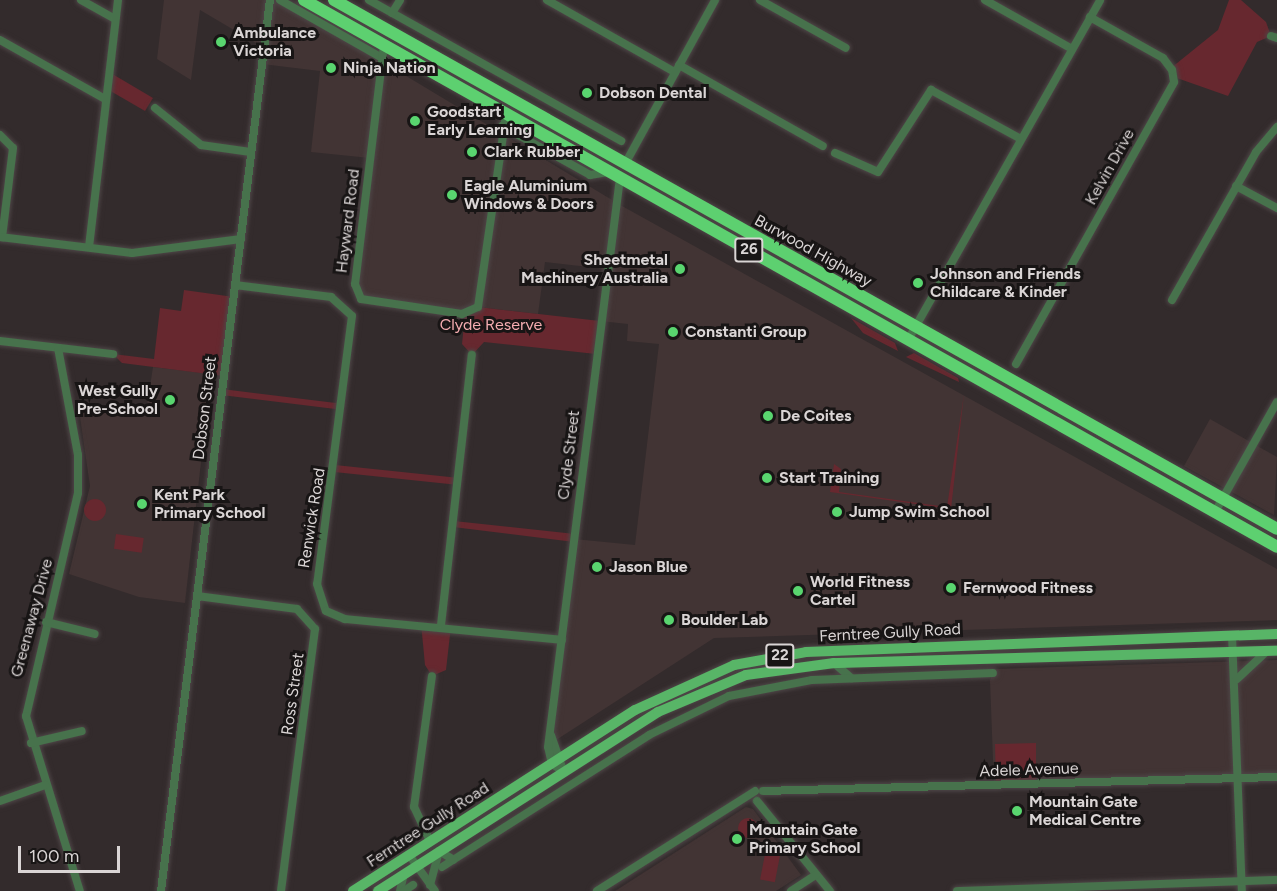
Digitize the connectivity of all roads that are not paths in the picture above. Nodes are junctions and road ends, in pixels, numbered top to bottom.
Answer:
1 (81, 0) edge
2 (118, 0) edge
3 (270, 0) edge
4 (280, 0) edge
5 (304, 0) edge
6 (334, 0) edge
7 (369, 0) edge
8 (399, 0) edge
9 (547, 0) edge
10 (715, 0) edge
11 (760, 0) edge
12 (985, 0) edge
13 (1100, 0) edge
14 (392, 13) junction
15 (1090, 17) junction
16 (116, 19) junction
17 (0, 40) edge
18 (846, 48) dead end
19 (1072, 49) junction
20 (383, 51) junction
21 (677, 68) junction
22 (105, 99) junction
23 (155, 108) dead end
24 (504, 120) junction
25 (1277, 127) edge
26 (0, 135) edge
27 (1021, 139) junction
28 (621, 141) dead end
29 (823, 146) dead end
30 (251, 152) junction
31 (835, 153) dead end
32 (625, 164) junction
33 (615, 175) junction
34 (1236, 186) junction
35 (1277, 208) edge
36 (1, 237) edge
37 (241, 239) junction
38 (89, 247) junction
39 (235, 285) junction
40 (1172, 300) dead end
41 (915, 328) junction
42 (908, 340) junction
43 (0, 341) edge
44 (58, 348) junction
45 (112, 354) dead end
46 (472, 355) dead end
47 (1016, 364) dead end
48 (1277, 402) edge
49 (1222, 498) junction
50 (1215, 512) junction
51 (1277, 529) edge
52 (1277, 547) edge
53 (197, 596) junction
54 (46, 622) junction
55 (441, 625) junction
56 (95, 634) dead end
57 (1277, 634) edge
58 (1232, 636) junction
59 (562, 640) junction
60 (938, 646) junction
61 (1272, 651) edge
62 (1235, 652) junction
63 (985, 659) junction
64 (938, 660) junction
65 (834, 663) junction
66 (794, 667) junction
67 (993, 673) dead end
68 (975, 674) junction
69 (432, 676) dead end
70 (851, 678) junction
71 (1236, 681) junction
72 (784, 683) junction
73 (82, 731) dead end
74 (550, 735) junction
75 (31, 743) junction
76 (589, 756) junction
77 (562, 757) junction
78 (610, 759) junction
79 (552, 764) junction
80 (561, 774) junction
81 (1277, 777) edge
82 (1238, 778) junction
83 (45, 785) junction
84 (556, 793) junction
85 (759, 797) junction
86 (0, 801) edge
87 (430, 841) junction
88 (439, 851) junction
89 (409, 855) junction
90 (454, 860) junction
91 (416, 866) junction
92 (442, 867) dead end
93 (404, 874) junction
94 (816, 875) junction
95 (1277, 880) edge
96 (413, 885) dead end
97 (1242, 886) edge
98 (433, 888) edge
99 (80, 891) edge
100 (161, 891) edge
101 (281, 891) edge
102 (353, 891) edge
103 (378, 891) edge
104 (402, 891) edge
105 (597, 891) edge
106 (791, 891) edge
107 (830, 891) edge
108 (957, 891) edge

1 - 16 street
2 - 16 street
3 - 30 street, Dobson Street
4 - 20 street, Burwood Highway
5 - 20 highway, Burwood Highway / 26
6 - 32 highway, Burwood Highway / 26
7 - 14 street
8 - 14 street
9 - 21 street
10 - 21 street
11 - 18 street
12 - 19 street
13 - 15 street
14 - 28 street
15 - 19 street
15 - 47 street, Kelvin Drive
16 - 22 street
17 - 22 street
19 - 27 street
20 - 24 highway, Burwood Highway / 26
20 - 24 street, Hayward Road
21 - 29 street
21 - 32 street
22 - 38 street
23 - 30 street
24 - 33 highway, Burwood Highway / 26
25 - 34 street
26 - 36 street
27 - 31 street
27 - 41 street
30 - 37 street, Dobson Street
32 - 33 highway
32 - 41 highway, Burwood Highway / 26
33 - 42 highway, Burwood Highway / 26
33 - 59 street, Clyde Street
34 - 35 street
34 - 40 street
36 - 38 street
37 - 38 street
37 - 39 street, Dobson Street
39 - 53 street, Dobson Street
39 - 55 street, Renwick Road
41 - 42 street
41 - 49 highway, Burwood Highway / 26
42 - 50 highway, Burwood Highway / 26
43 - 44 street
44 - 45 street
44 - 54 street, Greenaway Drive
46 - 55 street
48 - 49 street
49 - 50 street
49 - 51 highway, Burwood Highway / 26
50 - 52 highway, Burwood Highway / 26
53 - 100 street, Dobson Street
53 - 101 street, Ross Street
54 - 56 street
54 - 75 street, Greenaway Drive
55 - 59 street, Renwick Road
57 - 58 main road, Ferntree Gully Road / 22
58 - 60 main road, Ferntree Gully Road / 22
58 - 62 street
59 - 74 street, Clyde Street
60 - 64 main road
60 - 77 main road, Ferntree Gully Road / 22
61 - 62 main road, Ferntree Gully Road / 22
61 - 71 street
62 - 63 main road, Ferntree Gully Road / 22
62 - 71 street
63 - 64 main road, Ferntree Gully Road / 22
63 - 68 street
64 - 65 main road, Ferntree Gully Road / 22
65 - 66 main road, Ferntree Gully Road / 22
65 - 70 street
66 - 72 street
66 - 76 main road, Ferntree Gully Road / 22
67 - 68 street
68 - 70 street
69 - 87 street
70 - 72 street
71 - 82 street
72 - 78 street
73 - 75 street
74 - 77 street
74 - 79 street, Clyde Street
75 - 83 street, Greenaway Drive
76 - 78 street
76 - 80 main road, Ferntree Gully Road / 22
77 - 79 main road, Ferntree Gully Road / 22
77 - 80 street
78 - 84 street
79 - 80 street
79 - 87 main road, Ferntree Gully Road / 22
80 - 84 street
80 - 88 main road, Ferntree Gully Road / 22
81 - 82 street, Adele Avenue
82 - 85 street, Adele Avenue
82 - 97 street
83 - 86 street
83 - 99 street, Greenaway Drive
84 - 90 street
85 - 94 street
85 - 105 street, Adele Avenue
87 - 89 main road, Ferntree Gully Road / 22
88 - 90 street, Ferntree Gully Road
88 - 91 main road, Ferntree Gully Road / 22
88 - 98 street
89 - 91 street
89 - 102 main road, Ferntree Gully Road / 22
90 - 92 street
91 - 93 main road, Ferntree Gully Road / 22
91 - 98 street
93 - 103 main road, Ferntree Gully Road / 22
93 - 104 street, Ferntree Gully Road
94 - 106 street
94 - 107 street
95 - 97 street
96 - 104 street, Ferntree Gully Road
97 - 108 street

